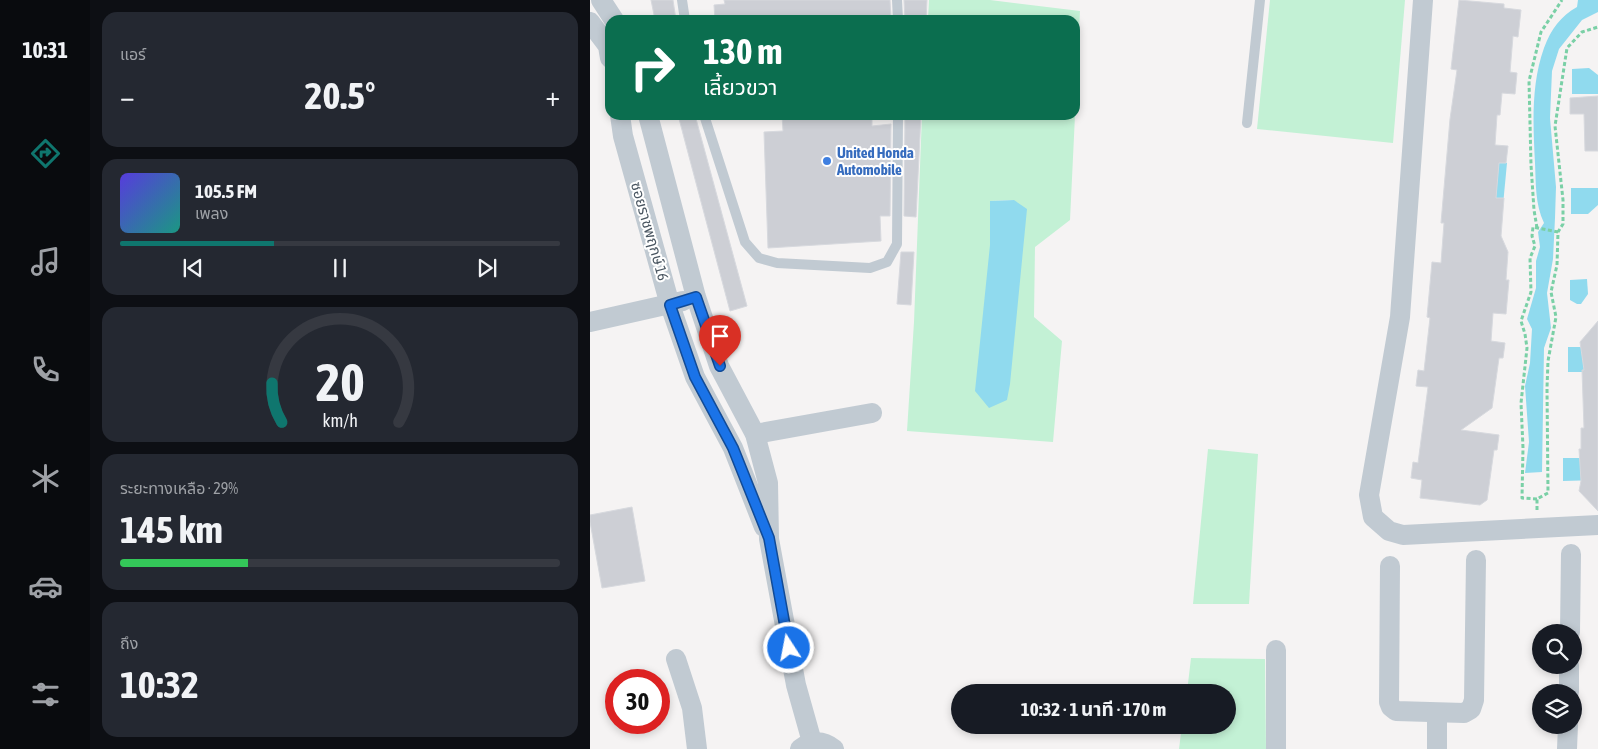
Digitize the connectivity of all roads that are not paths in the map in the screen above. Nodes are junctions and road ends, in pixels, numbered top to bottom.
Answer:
1 (601, 0) edge
2 (682, 0) edge
3 (898, 0) edge
4 (1260, 0) edge
5 (1423, 0) edge
6 (611, 15) edge
7 (684, 15) edge
8 (898, 15) edge
9 (590, 22) edge
10 (605, 42) edge
11 (621, 120) edge
12 (649, 120) edge
13 (706, 120) edge
14 (898, 120) edge
15 (1247, 123) dead end
16 (696, 297) junction
17 (670, 305) junction
18 (590, 322) edge
19 (872, 413) dead end
20 (755, 434) junction
21 (1598, 526) edge
22 (769, 538) junction
23 (1571, 554) dead end
24 (1476, 560) dead end
25 (1390, 566) dead end
26 (1570, 624) edge
27 (1276, 650) dead end
28 (676, 659) dead end
29 (1437, 713) junction
30 (1568, 734) edge
31 (806, 746) edge
32 (697, 749) edge
33 (834, 749) edge
34 (1276, 749) edge
35 (1437, 749) edge
36 (1567, 749) edge

1 - 6 street
2 - 7 lane
3 - 8 lane
4 - 15 lane
5 - 21 street
9 - 10 street
11 - 17 street, ซอยราชพฤกษ์ 16
12 - 16 street, ซอยราชพฤกษ์ 16
13 - 14 lane
16 - 17 street
16 - 20 street, ซอยราชพฤกษ์ 16
17 - 18 street
17 - 22 street, ซอยราชพฤกษ์ 16
19 - 20 street
20 - 22 street, ซอยราชพฤกษ์ 16
22 - 31 street, ซอยราชพฤกษ์ 16
23 - 26 street
24 - 29 street
25 - 29 street
27 - 34 street
28 - 32 street
29 - 35 street
30 - 36 street
31 - 33 street, ซอยราชพฤกษ์ 16

